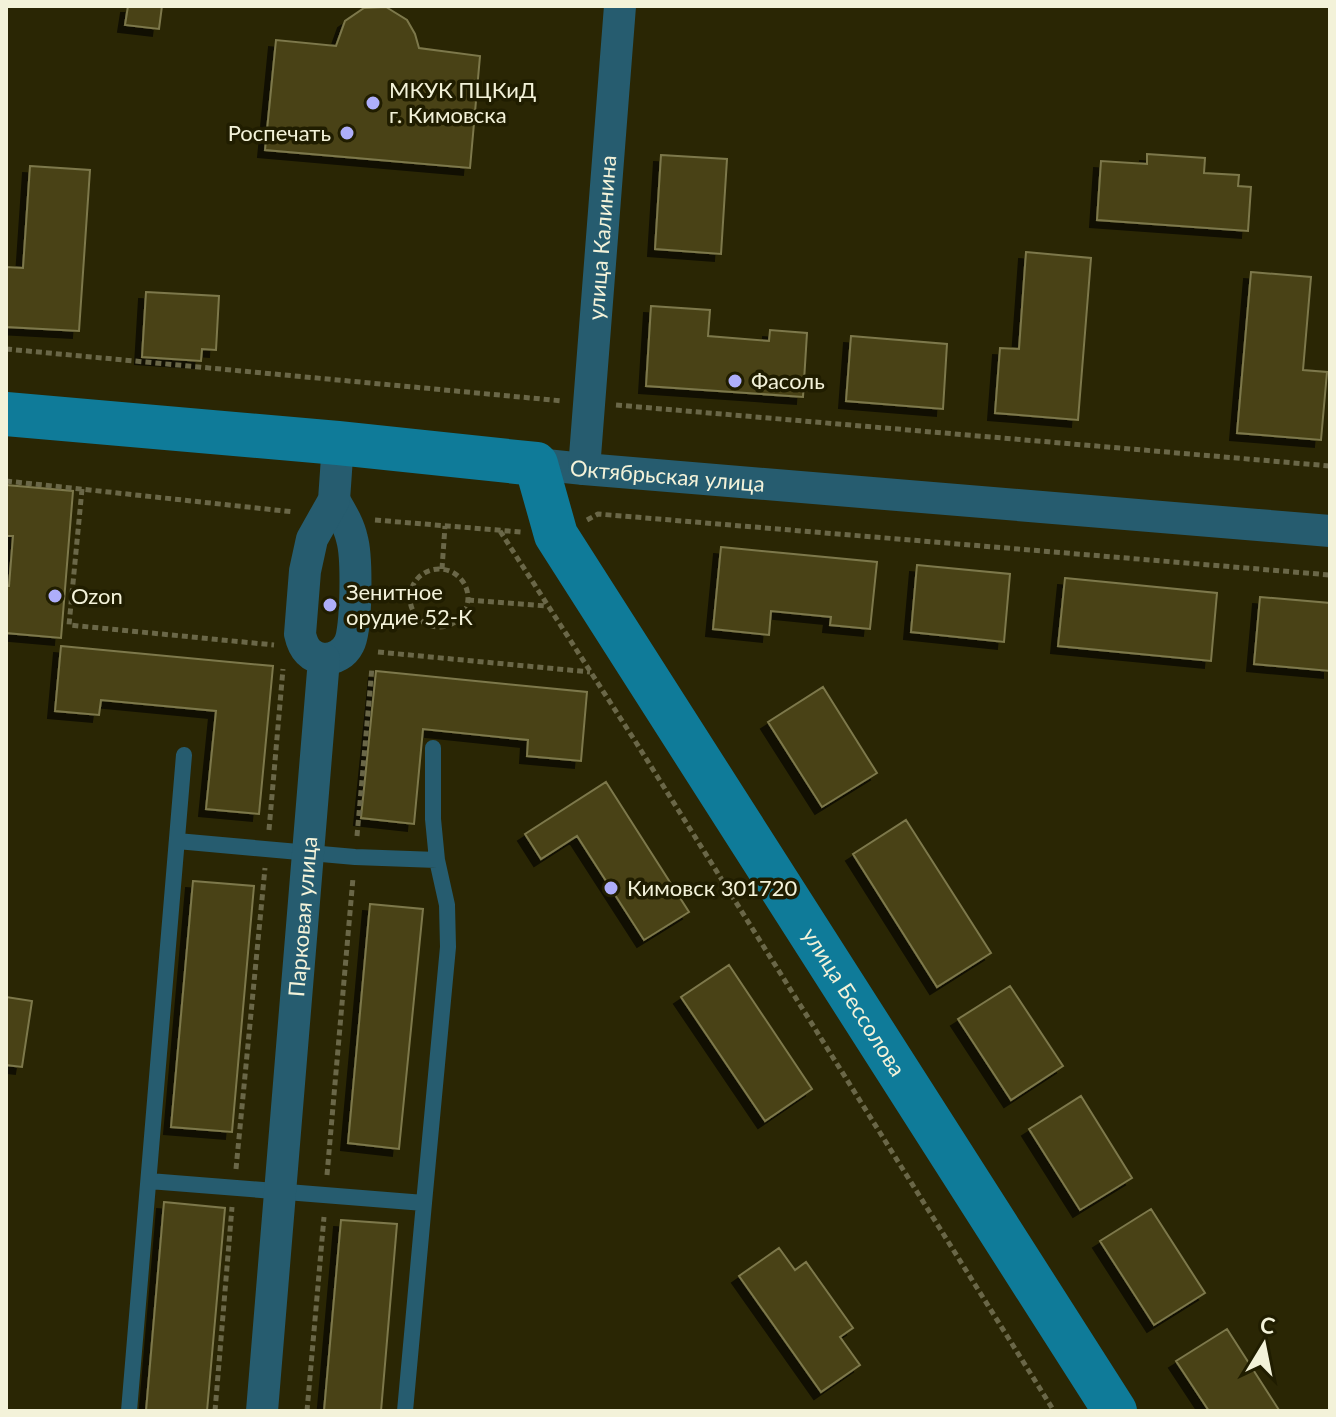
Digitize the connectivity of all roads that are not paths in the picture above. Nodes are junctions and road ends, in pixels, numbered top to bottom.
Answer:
1 (620, 6) edge
2 (6, 414) edge
3 (338, 443) junction
4 (536, 464) junction
5 (584, 469) junction
6 (334, 511) junction
7 (1330, 531) edge
8 (324, 659) junction
9 (433, 748) dead end
10 (184, 755) dead end
11 (177, 841) junction
12 (308, 852) junction
13 (437, 860) junction
14 (149, 1181) junction
15 (281, 1191) junction
16 (424, 1203) junction
17 (129, 1411) edge
18 (262, 1411) edge
19 (405, 1411) edge
20 (1115, 1411) edge

1 - 5 street, улица Калинина
2 - 3 main road, Октябрьская улица
3 - 4 main road, Октябрьская улица
3 - 6 street
4 - 5 street, Октябрьская улица
4 - 20 main road, улица Бессолова
5 - 7 street, Октябрьская улица
6 - 8 street
6 - 8 street
8 - 12 street, Парковая улица
9 - 13 lane
10 - 11 lane
11 - 12 lane
11 - 14 lane
12 - 13 lane
12 - 15 street, Парковая улица
13 - 16 lane
14 - 15 lane
14 - 17 lane
15 - 16 lane
15 - 18 street, Парковая улица
16 - 19 lane

